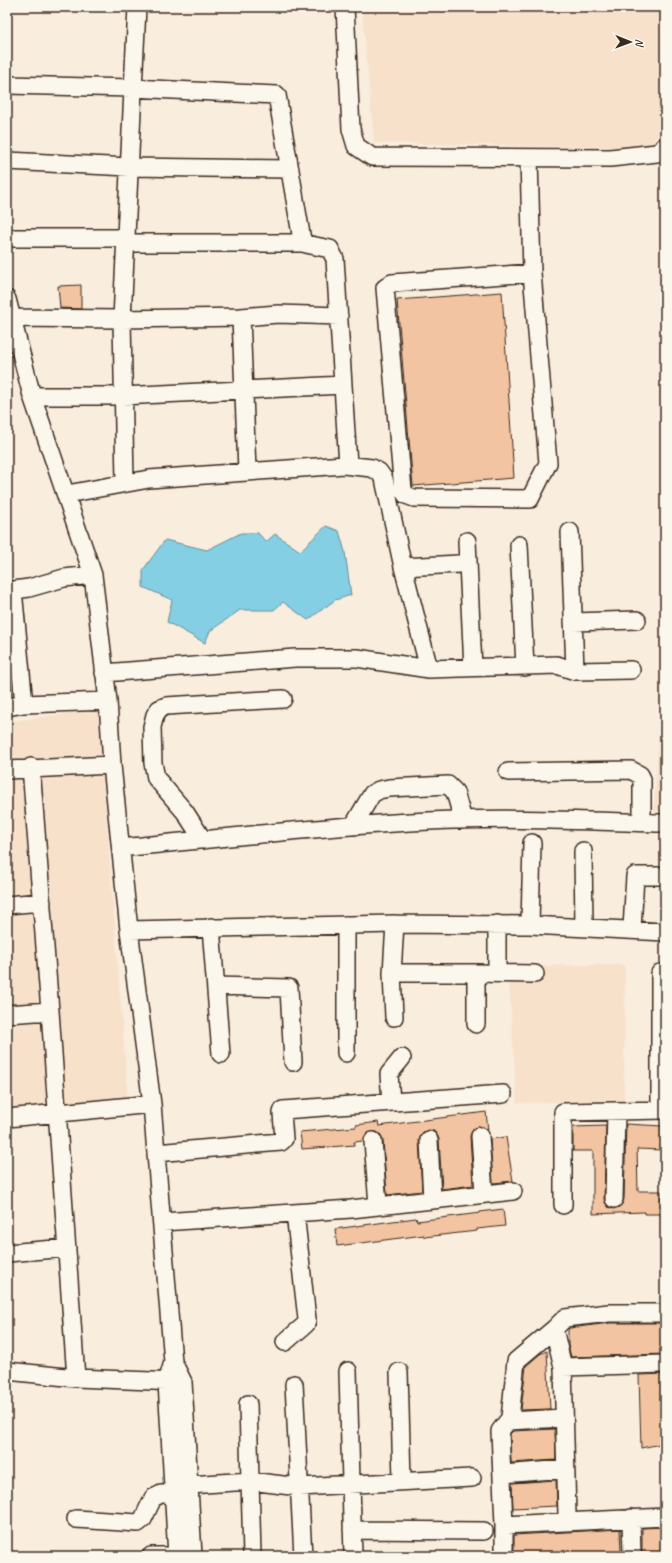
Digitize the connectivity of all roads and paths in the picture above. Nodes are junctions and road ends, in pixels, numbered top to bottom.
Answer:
1 (137, 7) edge
2 (345, 7) edge
3 (7, 86) edge
4 (132, 88) junction
5 (665, 146) edge
6 (529, 158) junction
7 (7, 161) edge
8 (129, 168) junction
9 (290, 169) junction
10 (7, 238) edge
11 (125, 240) junction
12 (304, 243) junction
13 (532, 273) junction
14 (7, 299) edge
15 (339, 316) junction
16 (241, 317) junction
17 (10, 318) junction
18 (122, 319) junction
19 (344, 385) junction
20 (243, 390) junction
21 (32, 396) junction
22 (122, 396) junction
23 (348, 465) junction
24 (246, 471) junction
25 (125, 483) junction
26 (67, 494) junction
27 (570, 532) dead end
28 (466, 541) dead end
29 (519, 545) dead end
30 (459, 564) dead end
31 (403, 567) junction
32 (93, 575) junction
33 (10, 591) edge
34 (637, 620) dead end
35 (573, 622) junction
36 (525, 666) junction
37 (473, 668) junction
38 (429, 669) junction
39 (631, 670) dead end
40 (575, 671) junction
41 (104, 673) junction
42 (283, 699) dead end
43 (108, 701) junction
44 (24, 704) junction
45 (7, 707) edge
46 (112, 765) junction
47 (31, 767) junction
48 (7, 770) edge
49 (508, 772) dead end
50 (463, 820) junction
51 (642, 822) junction
52 (665, 823) edge
53 (353, 826) junction
54 (203, 840) junction
55 (532, 843) dead end
56 (121, 848) junction
57 (583, 851) dead end
58 (665, 876) edge
59 (42, 902) junction
60 (7, 905) edge
61 (395, 924) junction
62 (497, 924) junction
63 (346, 925) junction
64 (530, 925) junction
65 (211, 927) junction
66 (584, 927) junction
67 (632, 929) junction
68 (129, 930) junction
69 (665, 932) edge
70 (392, 973) junction
71 (476, 973) junction
72 (497, 973) junction
73 (660, 973) dead end
74 (534, 974) dead end
75 (216, 986) junction
76 (50, 1011) junction
77 (7, 1014) edge
78 (394, 1017) dead end
79 (476, 1024) dead end
80 (346, 1053) dead end
81 (221, 1054) dead end
82 (402, 1058) dead end
83 (293, 1062) dead end
84 (503, 1094) dead end
85 (391, 1102) junction
86 (152, 1104) junction
87 (662, 1110) edge
88 (616, 1111) junction
89 (58, 1114) junction
90 (7, 1118) edge
91 (480, 1136) dead end
92 (429, 1140) dead end
93 (373, 1141) dead end
94 (156, 1153) junction
95 (514, 1191) dead end
96 (484, 1193) junction
97 (432, 1199) junction
98 (614, 1199) dead end
99 (378, 1205) junction
100 (563, 1206) dead end
101 (295, 1212) junction
102 (163, 1222) junction
103 (67, 1248) junction
104 (7, 1253) edge
105 (665, 1313) edge
106 (554, 1329) junction
107 (285, 1342) dead end
108 (173, 1362) junction
109 (665, 1364) edge
110 (563, 1367) junction
111 (7, 1371) edge
112 (348, 1371) dead end
113 (399, 1372) dead end
114 (76, 1378) junction
115 (167, 1382) junction
116 (184, 1382) junction
117 (294, 1384) dead end
118 (248, 1404) dead end
119 (564, 1418) junction
120 (508, 1421) junction
121 (565, 1469) junction
122 (502, 1474) junction
123 (472, 1478) dead end
124 (402, 1480) junction
125 (250, 1481) junction
126 (350, 1483) junction
127 (188, 1485) junction
128 (300, 1486) junction
129 (173, 1494) junction
130 (566, 1515) dead end
131 (665, 1517) edge
132 (631, 1518) junction
133 (76, 1519) dead end
134 (504, 1525) junction
135 (352, 1530) junction
136 (484, 1531) dead end
137 (151, 1556) edge
138 (177, 1556) edge
139 (193, 1556) edge
140 (252, 1556) edge
141 (303, 1556) edge
142 (353, 1556) edge
143 (504, 1556) edge
144 (632, 1556) edge

1 - 4 street
2 - 6 street
3 - 4 street
4 - 8 street
4 - 9 street
5 - 6 street
6 - 13 street
7 - 8 street
8 - 9 street
8 - 11 street
9 - 12 street
10 - 11 street
11 - 12 street
11 - 18 street
12 - 15 street
13 - 13 street
14 - 17 street
15 - 16 street
15 - 19 street
16 - 18 street
16 - 20 street
17 - 18 street
17 - 21 street
18 - 22 street
19 - 20 street
19 - 23 street
20 - 22 street
20 - 24 street
21 - 22 street
21 - 26 street
22 - 25 street
23 - 24 street
23 - 31 street
24 - 25 street
25 - 26 street
26 - 32 street
27 - 35 street
28 - 37 street
29 - 36 street
30 - 31 street
31 - 38 street
32 - 33 street
32 - 41 street
33 - 44 street
34 - 35 street
35 - 40 street
36 - 37 street
36 - 40 street
37 - 38 street
38 - 41 street
39 - 40 street
41 - 43 street
42 - 54 street
43 - 44 street
43 - 46 street
44 - 45 street
46 - 47 street
46 - 56 street
47 - 48 street
47 - 59 street
49 - 51 street
50 - 51 street
50 - 53 street
50 - 53 street
51 - 52 street
53 - 54 street
54 - 56 street
55 - 64 street
56 - 68 street
57 - 66 street
58 - 67 street
59 - 60 street
59 - 76 street
61 - 62 street
61 - 63 street
61 - 70 street
62 - 64 street
62 - 72 street
63 - 65 street
63 - 80 street
64 - 66 street
65 - 68 street
65 - 75 street
66 - 67 street
67 - 69 street
68 - 86 street
70 - 71 street
70 - 78 street
71 - 72 street
71 - 79 street
72 - 74 street
73 - 87 street
75 - 81 street
75 - 83 street
76 - 77 street
76 - 89 street
82 - 85 street
84 - 85 street
85 - 94 street
86 - 89 street
86 - 94 street
87 - 88 street
88 - 98 street
88 - 100 street
89 - 90 street
89 - 103 street
91 - 96 street
92 - 97 street
93 - 99 street
94 - 102 street
95 - 96 street
96 - 97 street
97 - 99 street
99 - 101 street
101 - 102 street
101 - 107 street
102 - 108 street
103 - 104 street
103 - 114 street
105 - 106 street
106 - 110 street
106 - 120 street
108 - 115 street
108 - 116 street
109 - 110 street
110 - 119 street
111 - 114 street
112 - 126 street
113 - 124 street
114 - 115 street
115 - 116 street
115 - 129 street
116 - 127 street
117 - 128 street
118 - 125 street
119 - 120 street
119 - 121 street
120 - 122 street
121 - 122 street
121 - 130 street
122 - 134 street
123 - 124 street
124 - 126 street
125 - 127 street
125 - 128 street
125 - 140 street
126 - 128 street
126 - 135 street
127 - 139 street
128 - 141 street
129 - 133 street
129 - 138 street
131 - 132 street
132 - 134 street
132 - 144 street
134 - 143 street
135 - 136 street
135 - 142 street
137 - 138 street

